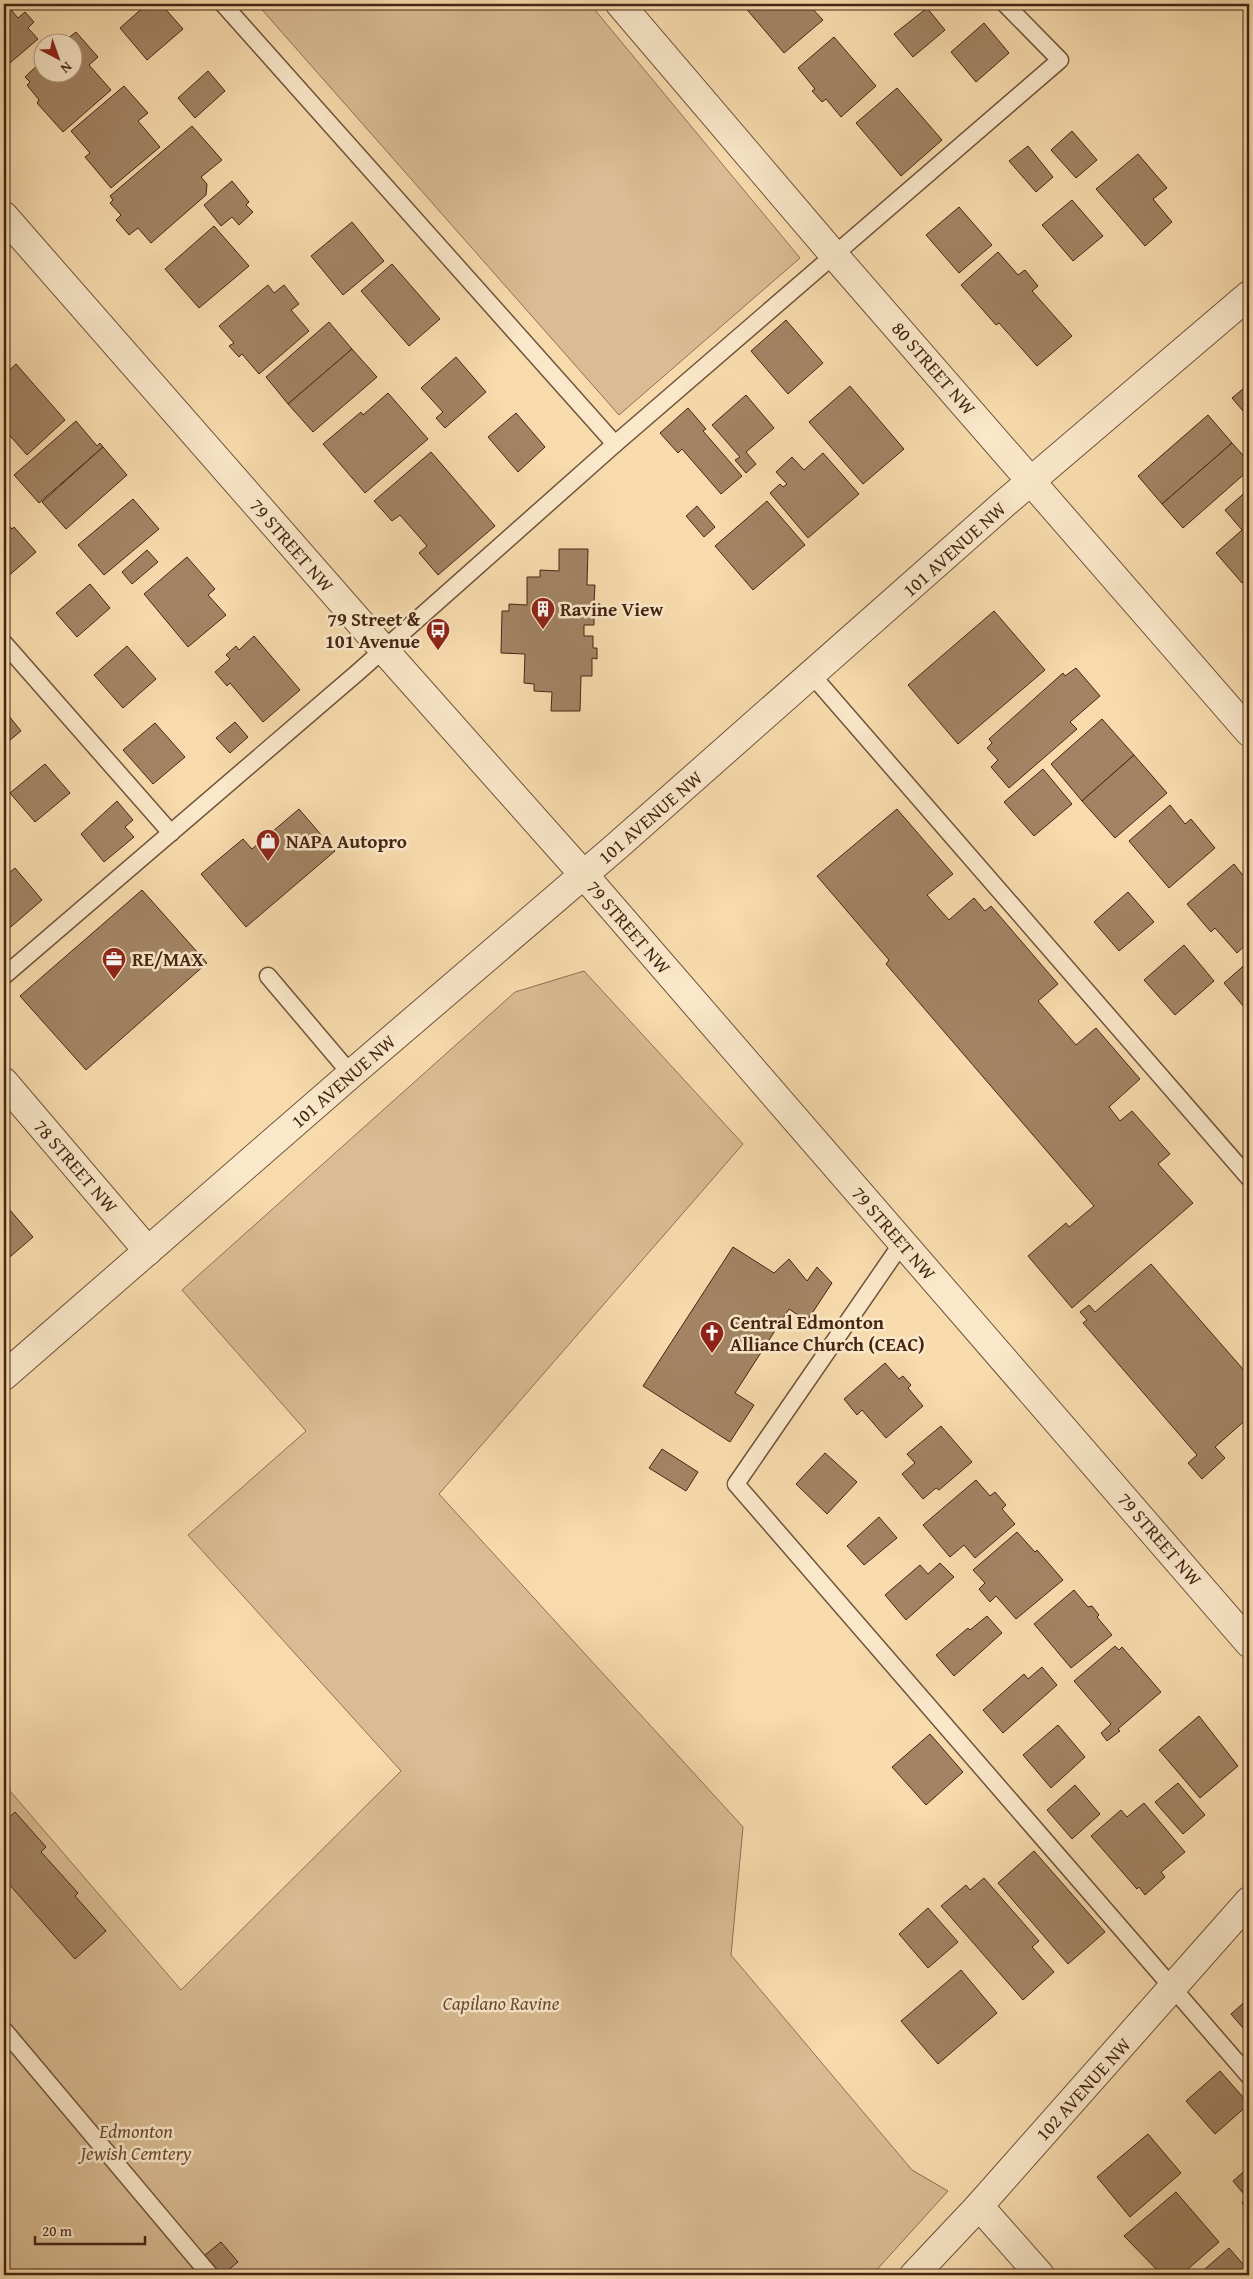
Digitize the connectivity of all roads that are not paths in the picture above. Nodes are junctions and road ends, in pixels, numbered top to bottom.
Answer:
1 (223, 4) edge
2 (620, 4) edge
3 (1005, 4) edge
4 (4, 216) edge
5 (834, 255) junction
6 (1249, 294) edge
7 (615, 444) junction
8 (1032, 480) junction
9 (4, 643) edge
10 (384, 650) junction
11 (812, 674) junction
12 (1249, 732) edge
13 (171, 833) junction
14 (584, 875) junction
15 (4, 976) edge
16 (268, 976) dead end
17 (351, 1074) junction
18 (4, 1082) edge
19 (1249, 1178) edge
20 (902, 1243) junction
21 (148, 1251) junction
22 (4, 1376) edge
23 (1249, 1643) edge
24 (1249, 1901) edge
25 (1173, 1987) junction
26 (4, 2030) edge
27 (1249, 2076) edge
28 (979, 2206) junction
29 (210, 2275) edge
30 (914, 2275) edge
31 (1040, 2275) edge

1 - 7 lane
2 - 5 street, 80 STREET NW
3 - 5 lane
4 - 10 street, 79 STREET NW
5 - 7 lane
5 - 8 street, 80 STREET NW
6 - 8 street, 101 AVENUE NW
7 - 10 lane
8 - 11 street, 101 AVENUE NW
8 - 12 street, 80 STREET NW
9 - 13 lane
10 - 13 lane
10 - 14 street, 79 STREET NW
11 - 14 street, 101 AVENUE NW
11 - 19 lane
13 - 15 lane
14 - 17 street, 101 AVENUE NW
14 - 20 street, 79 STREET NW
16 - 17 lane
17 - 21 street, 101 AVENUE NW
18 - 21 street, 78 STREET NW
20 - 23 street, 79 STREET NW
20 - 25 lane
21 - 22 street, 101 AVENUE NW
24 - 25 street, 102 AVENUE NW
25 - 27 lane
25 - 28 street, 102 AVENUE NW
26 - 29 lane
28 - 30 street, 102 AVENUE NW
28 - 31 street

